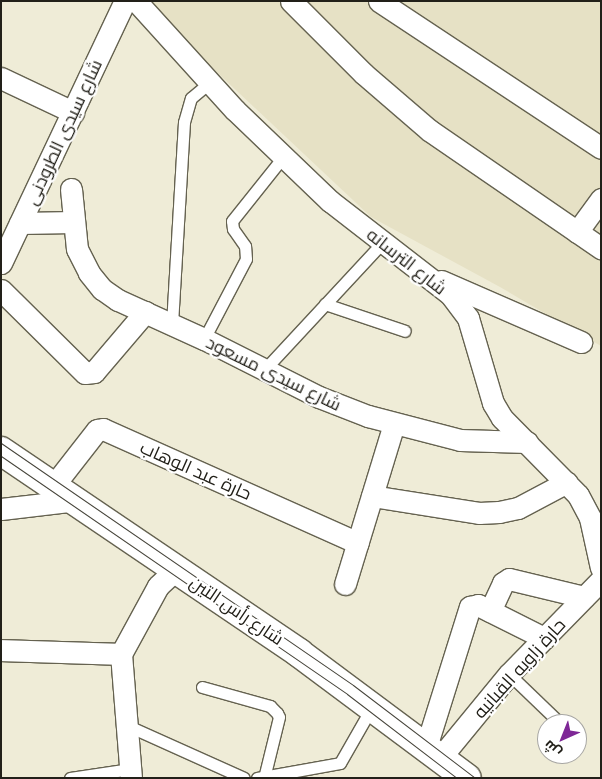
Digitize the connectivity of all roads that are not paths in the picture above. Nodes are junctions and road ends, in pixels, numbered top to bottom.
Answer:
1 (124, 1) edge
2 (136, 1) edge
3 (292, 1) edge
4 (379, 1) edge
5 (1, 78) edge
6 (210, 82) junction
7 (73, 112) junction
8 (601, 148) edge
9 (283, 157) junction
10 (71, 189) dead end
11 (601, 199) edge
12 (74, 222) junction
13 (20, 223) junction
14 (577, 232) junction
15 (384, 241) junction
16 (601, 248) edge
17 (1, 263) edge
18 (427, 275) junction
19 (1, 290) edge
20 (325, 304) junction
21 (146, 312) junction
22 (172, 324) junction
23 (405, 332) dead end
24 (204, 339) junction
25 (581, 342) dead end
26 (264, 369) junction
27 (394, 424) junction
28 (527, 442) junction
29 (1, 450) edge
30 (567, 482) junction
31 (64, 491) junction
32 (372, 496) junction
33 (1, 509) edge
34 (358, 543) junction
35 (601, 568) edge
36 (176, 569) junction
37 (601, 580) edge
38 (345, 584) dead end
39 (584, 597) junction
40 (490, 611) junction
41 (544, 638) junction
42 (1, 650) edge
43 (120, 654) junction
44 (509, 674) junction
45 (202, 687) dead end
46 (372, 706) junction
47 (551, 714) edge
48 (126, 725) junction
49 (433, 752) junction
50 (130, 773) edge
51 (261, 776) edge
52 (70, 778) edge
53 (244, 778) edge
54 (467, 778) edge

1 - 7 street, شارع سيدى الطرودنى
2 - 6 street, شارع الترسانه
3 - 14 street
4 - 8 street
5 - 7 street
6 - 9 street, شارع الترسانه
6 - 22 lane
7 - 13 street, شارع سيدى الطرودنى
9 - 15 street, شارع الترسانه
9 - 24 lane
10 - 12 street, شارع سيدى مسعود
11 - 14 street
12 - 13 street
12 - 21 street, شارع سيدى مسعود
13 - 17 street, شارع سيدى الطرودنى
14 - 16 street
15 - 18 street, شارع الترسانه
15 - 20 lane
18 - 25 street
18 - 28 street, شارع الترسانه
19 - 21 street
20 - 23 lane
20 - 26 lane
21 - 22 street, شارع سيدى مسعود
22 - 24 street, شارع سيدى مسعود
24 - 26 street, شارع سيدى مسعود
26 - 27 street, شارع سيدى مسعود
27 - 28 street, شارع سيدى مسعود
27 - 32 street
28 - 30 street, شارع الترسانه
29 - 31 street, شارع رأس التين
30 - 32 street
30 - 35 street, شارع الترسانه
31 - 33 street
31 - 34 street, حارة عبد الوهاب
31 - 36 street, شارع رأس التين
32 - 34 street
34 - 38 street
36 - 43 street
36 - 46 street, شارع رأس التين
37 - 39 street, حارة زاويه القبانيه
39 - 40 street
39 - 41 street, حارة زاويه القبانيه
40 - 41 street
40 - 49 street
41 - 44 street, حارة زاويه القبانيه
42 - 43 street
43 - 48 street
44 - 47 lane
44 - 49 street, حارة زاويه القبانيه
45 - 51 lane
46 - 49 street, شارع رأس التين
46 - 51 lane
48 - 50 street
48 - 53 lane
49 - 54 street, شارع رأس التين
50 - 52 lane

